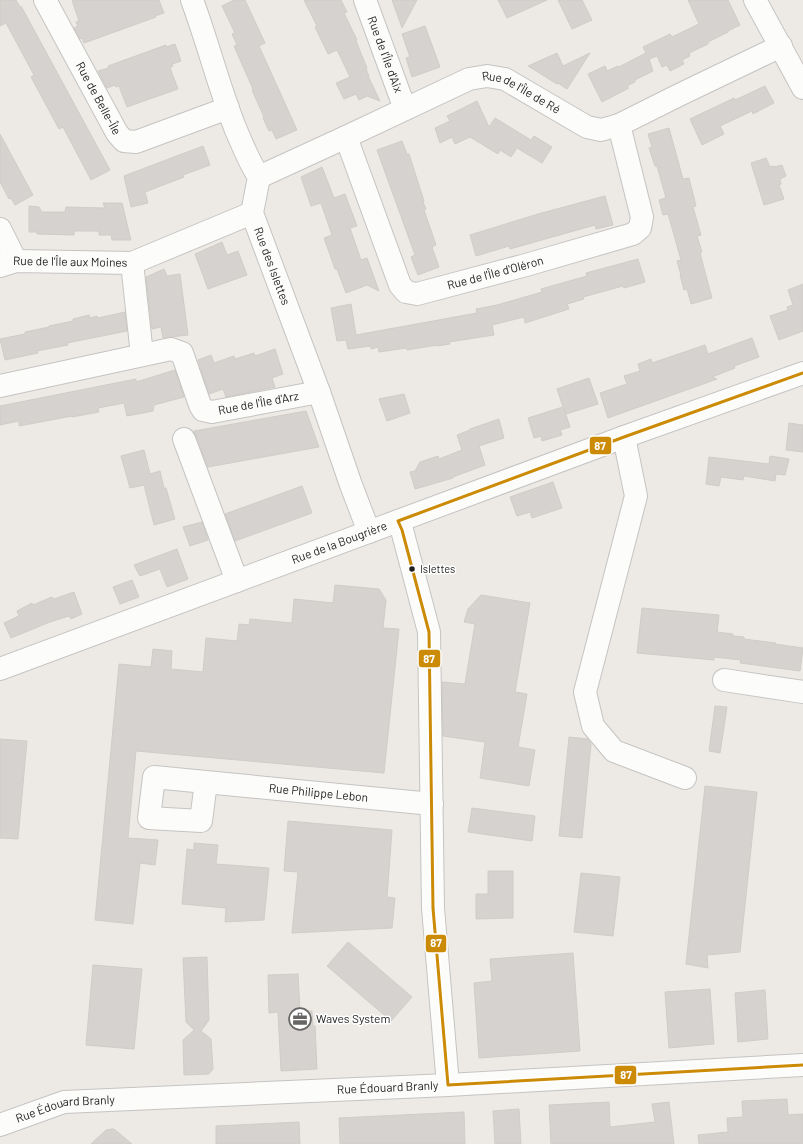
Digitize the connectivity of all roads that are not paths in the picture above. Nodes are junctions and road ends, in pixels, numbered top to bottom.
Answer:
1 (45, 0) edge
2 (192, 0) edge
3 (365, 0) edge
4 (755, 0) edge
5 (781, 46) junction
6 (803, 88) edge
7 (228, 108) junction
8 (405, 109) junction
9 (619, 125) junction
10 (346, 137) junction
11 (259, 177) junction
12 (252, 213) junction
13 (0, 229) edge
14 (132, 263) junction
15 (8, 264) edge
16 (142, 355) junction
17 (803, 373) edge
18 (0, 386) edge
19 (319, 392) junction
20 (624, 437) junction
21 (184, 439) dead end
22 (398, 521) junction
23 (369, 532) junction
24 (237, 580) junction
25 (1, 664) edge
26 (724, 680) dead end
27 (803, 692) edge
28 (685, 778) dead end
29 (206, 782) dead end
30 (432, 804) junction
31 (803, 1065) edge
32 (448, 1085) junction
33 (0, 1125) edge

1 - 7 street, Rue de Belle-Île
2 - 7 street
3 - 8 street, Rue de l'Île d'Aix
4 - 5 street
5 - 6 street
5 - 9 street, Rue de l'Île de Ré
7 - 11 street
8 - 9 street, Rue de l'Île de Ré
8 - 10 street, Rue de l'Île de Ré
9 - 10 street, Rue de l'Île d'Oléron
10 - 11 street, Rue de l'Île de Ré
11 - 12 street, Rue des Islettes
12 - 14 street, Rue de l'Île aux Moines
12 - 19 street, Rue des Islettes
13 - 15 street
14 - 15 street, Rue de l'Île aux Moines
14 - 16 street
16 - 18 street, Rue de l'Île d'Arz
16 - 19 street, Rue de l'Île d'Arz
17 - 20 street, Rue de la Bougrière
19 - 23 street, Rue des Islettes
20 - 22 street, Rue de la Bougrière
20 - 28 street
21 - 24 street
22 - 23 street, Rue de la Bougrière
22 - 30 street
23 - 24 street, Rue de la Bougrière
24 - 25 street, Rue de la Bougrière
26 - 27 street
29 - 30 street, Rue Philippe Lebon
30 - 32 street
31 - 32 street, Rue Édouard Branly
32 - 33 street, Rue Édouard Branly

